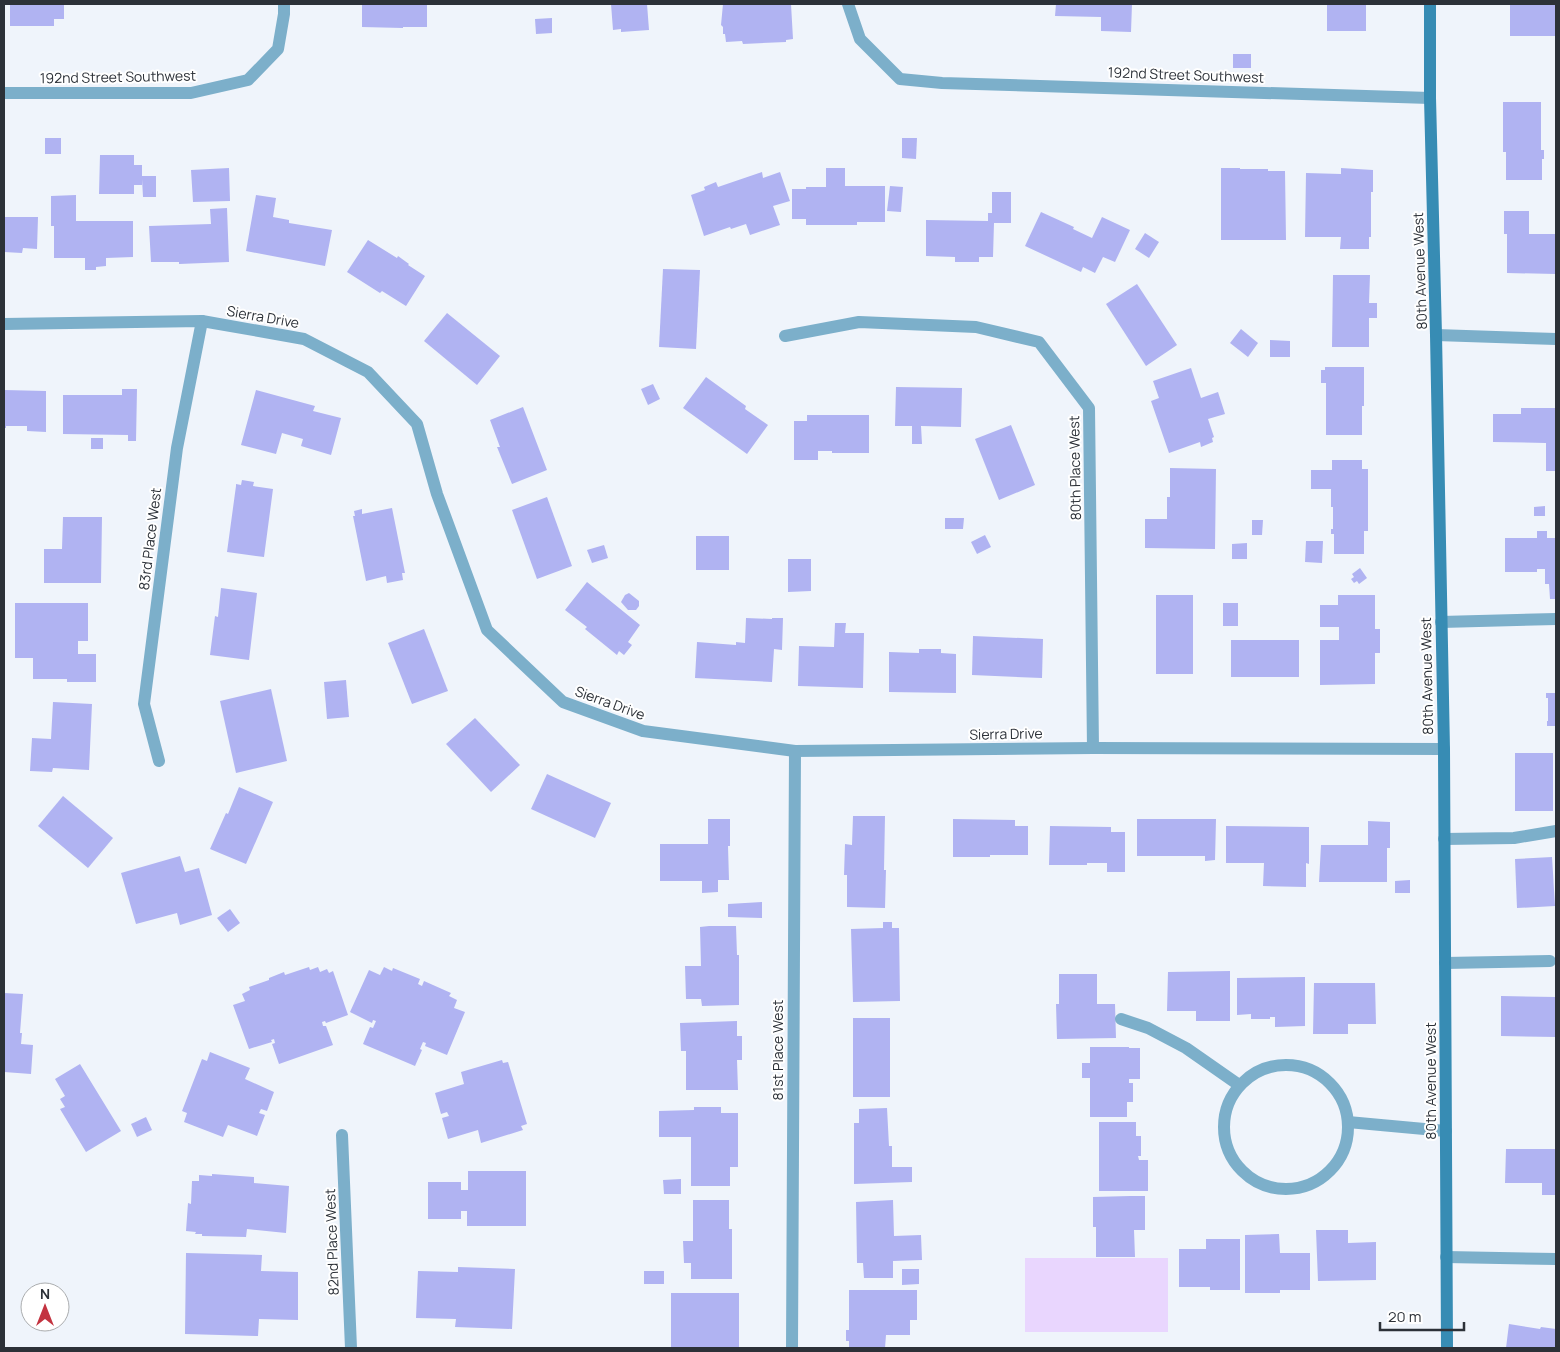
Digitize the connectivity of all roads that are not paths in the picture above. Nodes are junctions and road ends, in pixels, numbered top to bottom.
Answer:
1 (284, 4) edge
2 (848, 4) edge
3 (1430, 4) edge
4 (4, 93) edge
5 (1430, 98) junction
6 (202, 322) junction
7 (4, 324) edge
8 (1436, 335) junction
9 (785, 336) dead end
10 (1556, 339) edge
11 (1556, 619) edge
12 (1441, 622) junction
13 (1093, 748) junction
14 (1444, 749) junction
15 (795, 752) junction
16 (159, 761) dead end
17 (1556, 831) edge
18 (1444, 839) junction
19 (1550, 961) dead end
20 (1445, 963) junction
21 (1121, 1019) dead end
22 (1239, 1086) junction
23 (1348, 1122) junction
24 (1446, 1131) junction
25 (342, 1135) dead end
26 (1446, 1257) junction
27 (1556, 1259) edge
28 (351, 1348) edge
29 (792, 1348) edge
30 (1447, 1348) edge

1 - 4 street, 192nd Street Southwest
2 - 5 street, 192nd Street Southwest
3 - 5 street, 80th Avenue West
5 - 8 street, 80th Avenue West
6 - 7 street, Sierra Drive
6 - 15 street, Sierra Drive
6 - 16 street, 83rd Place West
8 - 10 street
8 - 12 street, 80th Avenue West
9 - 13 street, 80th Place West
11 - 12 street
12 - 14 street, 80th Avenue West
13 - 14 street, Sierra Drive
13 - 15 street, Sierra Drive
14 - 18 street, 80th Avenue West
15 - 29 street, 81st Place West
17 - 18 street
18 - 20 street, 80th Avenue West
19 - 20 street
20 - 24 street, 80th Avenue West
21 - 22 street
22 - 23 street
22 - 23 street
23 - 24 street
24 - 26 street, 80th Avenue West
25 - 28 street, 82nd Place West
26 - 27 street
26 - 30 street, 80th Avenue West

